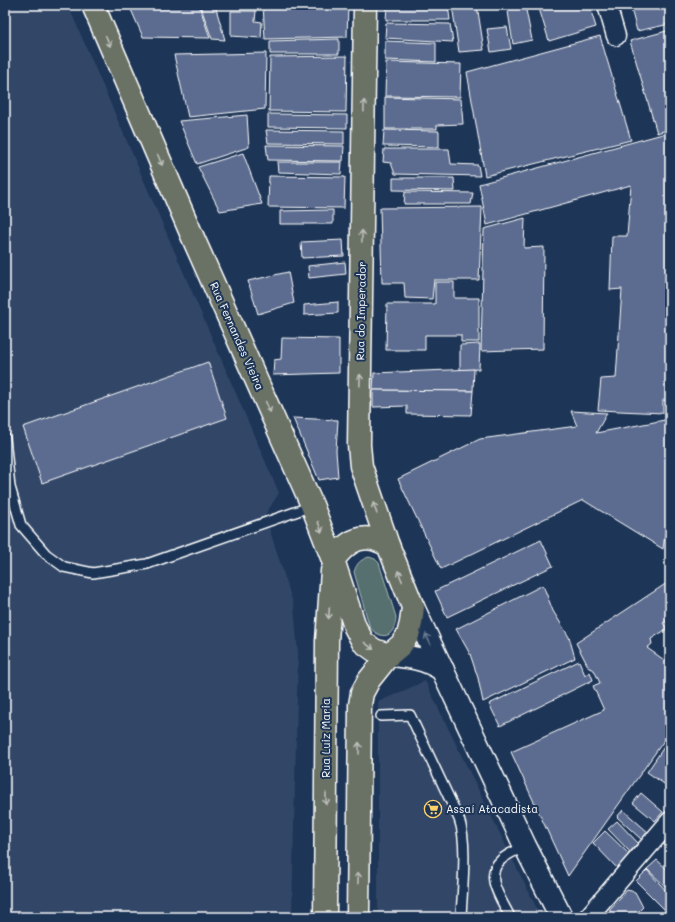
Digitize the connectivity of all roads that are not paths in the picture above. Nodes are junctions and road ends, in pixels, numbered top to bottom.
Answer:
1 (93, 5) edge
2 (365, 5) edge
3 (607, 5) edge
4 (616, 36) dead end
5 (5, 438) edge
6 (312, 506) junction
7 (388, 545) junction
8 (332, 560) junction
9 (413, 607) junction
10 (389, 656) junction
11 (443, 670) junction
12 (381, 716) dead end
13 (670, 821) edge
14 (526, 846) junction
15 (326, 917) edge
16 (358, 917) edge
17 (461, 917) edge
18 (510, 917) edge
19 (561, 917) edge
20 (588, 917) edge

1 -> 6 main road, Rua Fernandes Vieira
7 -> 2 main road, Rua do Imperador
3 - 4 street
5 - 6 lane
6 -> 8 main road, Rua Fernandes Vieira
7 - 8 main road
9 -> 7 main road, Rua do Imperador
8 -> 10 main road, Rua Fernandes Vieira
8 -> 15 main road, Rua Luiz Maria
9 - 10 main road
11 -> 9 main road
10 - 11 main road
16 -> 10 main road
11 - 14 main road
12 - 17 lane
13 - 20 street
14 - 18 lane
14 - 19 main road

